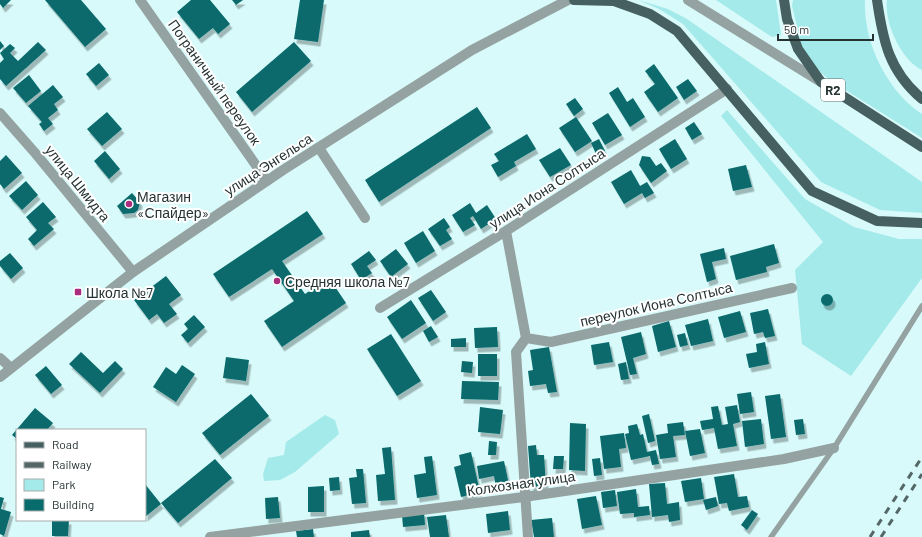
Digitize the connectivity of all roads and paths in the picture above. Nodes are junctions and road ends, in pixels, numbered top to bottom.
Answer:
1 (140, 0) edge
2 (568, 0) edge
3 (574, 0) edge
4 (688, 0) edge
5 (784, 0) edge
6 (877, 0) edge
7 (821, 82) junction
8 (727, 89) junction
9 (922, 99) edge
10 (0, 113) edge
11 (922, 147) edge
12 (319, 148) junction
13 (267, 181) junction
14 (365, 218) dead end
15 (922, 223) edge
16 (506, 231) junction
17 (133, 272) junction
18 (792, 288) dead end
19 (922, 306) edge
20 (380, 308) dead end
21 (526, 338) junction
22 (0, 358) edge
23 (11, 368) junction
24 (0, 377) edge
25 (834, 448) junction
26 (524, 497) junction
27 (210, 537) edge
28 (528, 537) edge
29 (771, 537) edge

1 - 13 street, Пограничный переулок
2 - 12 street, улица Энгельса
3 - 8 main road
4 - 7 street
5 - 7 main road, R2
6 - 9 main road
7 - 11 main road, R2
8 - 15 main road
8 - 16 street, улица Иона Солтыса
10 - 17 street, улица Шмидта
12 - 13 street, улица Энгельса
12 - 14 street
13 - 17 street, улица Энгельса
16 - 20 street, улица Иона Солтыса
16 - 21 street
17 - 23 street, улица Энгельса
18 - 21 street, переулок Иона Солтыса
19 - 25 lane
21 - 26 street
22 - 23 street
23 - 24 street, улица Энгельса
25 - 26 street, Колхозная улица
25 - 29 lane
26 - 27 street, Колхозная улица
26 - 28 street

